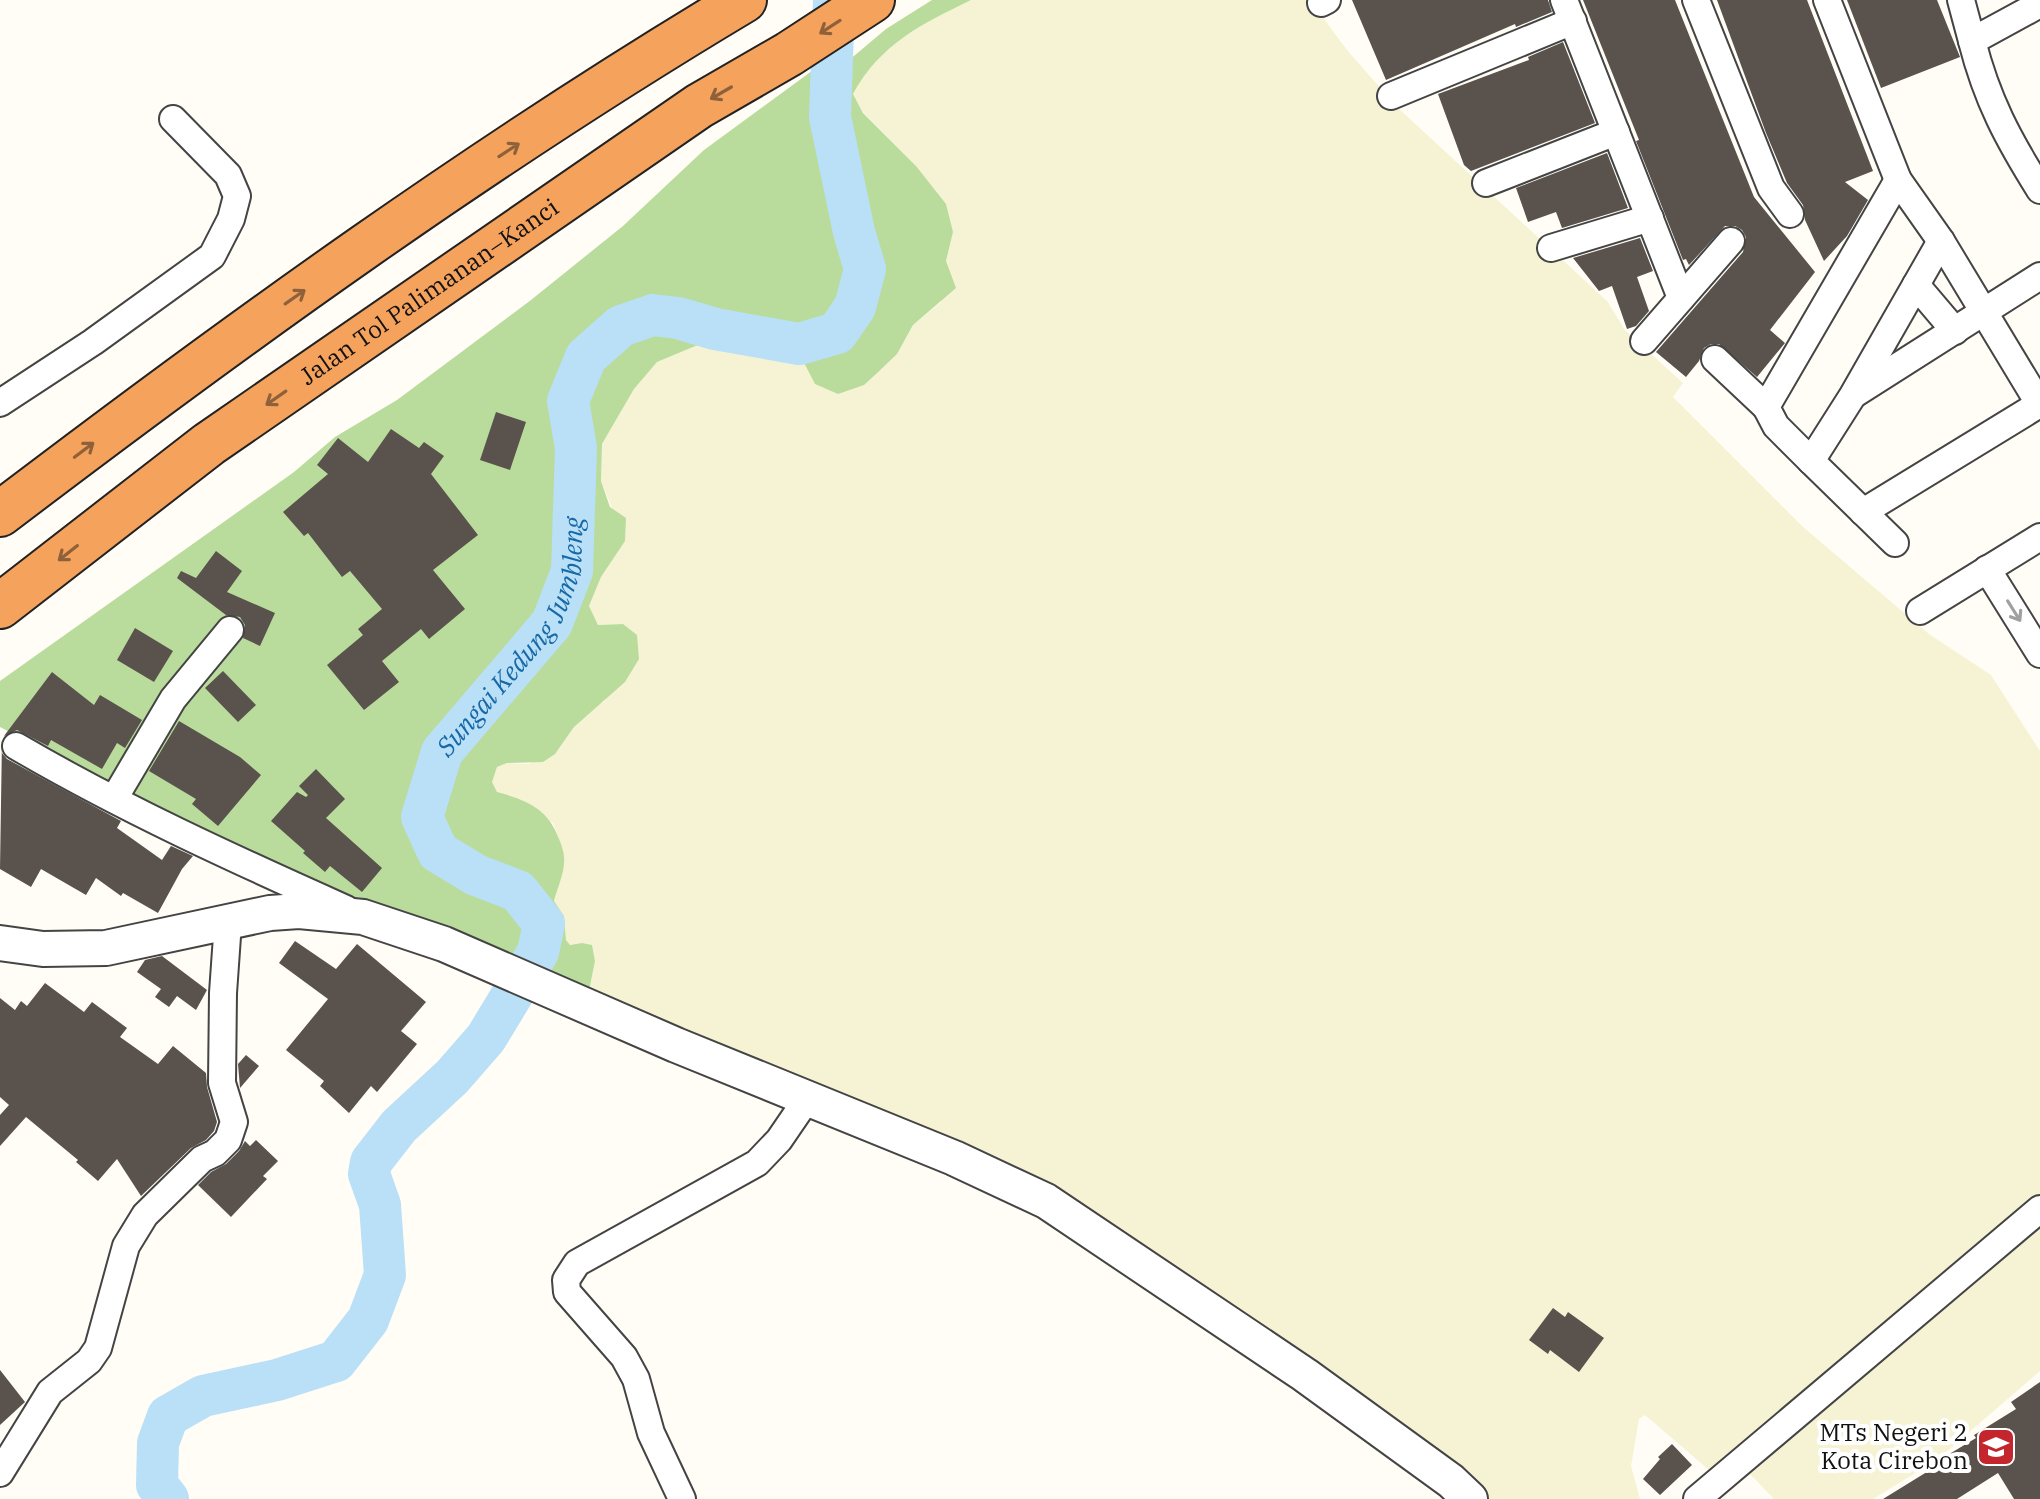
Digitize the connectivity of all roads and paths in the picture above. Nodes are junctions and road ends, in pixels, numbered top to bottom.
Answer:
1 (744, 0) edge
2 (872, 0) edge
3 (1696, 0) edge
4 (1827, 0) edge
5 (1961, 0) edge
6 (2040, 4) edge
7 (1568, 11) edge
8 (1972, 41) junction
9 (1391, 96) dead end
10 (173, 119) dead end
11 (1616, 132) junction
12 (1898, 180) junction
13 (1486, 183) dead end
14 (2040, 190) edge
15 (1790, 214) dead end
16 (1650, 218) junction
17 (1731, 241) dead end
18 (1941, 241) junction
19 (1551, 248) dead end
20 (2040, 276) edge
21 (1916, 285) junction
22 (1681, 298) junction
23 (1985, 312) junction
24 (1955, 331) junction
25 (1644, 341) dead end
26 (1715, 359) dead end
27 (1853, 395) junction
28 (0, 403) edge
29 (2039, 403) edge
30 (1766, 407) junction
31 (1811, 461) junction
32 (1863, 512) junction
33 (0, 514) edge
34 (2040, 537) edge
35 (1895, 543) dead end
36 (1987, 569) junction
37 (0, 606) edge
38 (1920, 611) dead end
39 (230, 630) dead end
40 (2040, 654) edge
41 (16, 746) dead end
42 (114, 799) junction
43 (363, 917) junction
44 (228, 922) junction
45 (0, 943) edge
46 (807, 1099) junction
47 (2040, 1209) edge
48 (0, 1473) edge
49 (682, 1499) edge
50 (1470, 1499) edge
51 (1697, 1499) edge

33 -> 1 highway
2 -> 37 highway, Jalan Tol Palimanan–Kanci
3 - 15 street
4 - 12 street
5 - 8 street
6 - 8 street
7 - 9 street
7 - 11 street
8 - 14 street
10 - 28 street
11 - 13 street
11 - 16 street
12 - 18 street
12 - 30 street
16 - 19 street
16 - 22 street
17 - 22 street
18 - 21 street
18 - 23 street
20 - 23 street
21 - 24 street
21 - 27 street
22 - 25 street
23 - 24 street
23 - 29 street
24 - 27 street
26 - 30 street
27 - 31 street
29 - 32 street
30 - 31 street
31 - 32 street
32 - 35 street
34 - 36 street
36 - 38 street
36 -> 40 street
39 - 42 street
41 - 42 street
42 - 43 street
43 - 44 street
43 - 46 street
44 - 45 street
44 - 48 street
46 - 49 street
46 - 50 street
47 - 51 street

